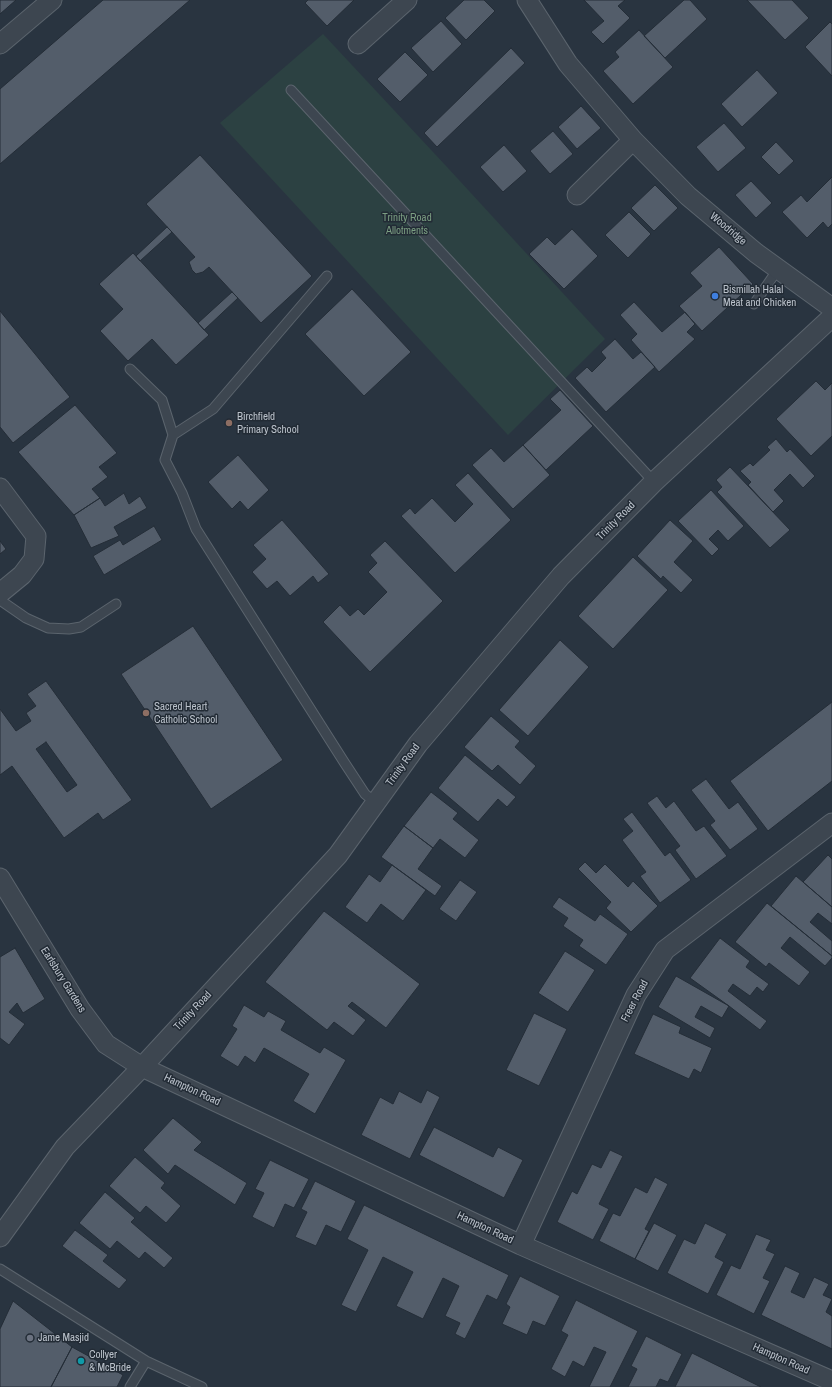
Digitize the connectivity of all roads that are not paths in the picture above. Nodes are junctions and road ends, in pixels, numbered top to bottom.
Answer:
1 (52, 0) edge
2 (407, 0) edge
3 (527, 0) edge
4 (0, 44) edge
5 (358, 44) dead end
6 (291, 90) dead end
7 (633, 140) junction
8 (577, 195) dead end
9 (778, 269) junction
10 (327, 276) dead end
11 (754, 304) dead end
12 (832, 308) edge
13 (832, 317) edge
14 (130, 369) dead end
15 (173, 435) junction
16 (654, 482) junction
17 (0, 488) edge
18 (0, 593) edge
19 (0, 600) edge
20 (116, 604) dead end
21 (376, 803) junction
22 (832, 823) edge
23 (0, 878) edge
24 (142, 1067) junction
25 (0, 1237) edge
26 (521, 1245) junction
27 (0, 1268) edge
28 (146, 1361) junction
29 (832, 1381) edge
30 (130, 1387) edge
31 (202, 1387) edge

1 - 4 street
2 - 5 street
3 - 7 street, Woodridge
6 - 16 lane
7 - 8 street
7 - 9 street, Woodridge
9 - 11 lane
9 - 12 street, Woodridge
10 - 15 lane
13 - 16 street, Trinity Road
14 - 15 lane
15 - 21 lane
16 - 21 street, Trinity Road
17 - 18 street
19 - 20 lane
21 - 24 street, Trinity Road
22 - 26 street, Freer Road
23 - 24 street, Earlsbury Gardens
24 - 25 street, Trinity Road
24 - 26 street, Hampton Road
26 - 29 street, Hampton Road
27 - 28 lane
28 - 30 lane
28 - 31 lane

